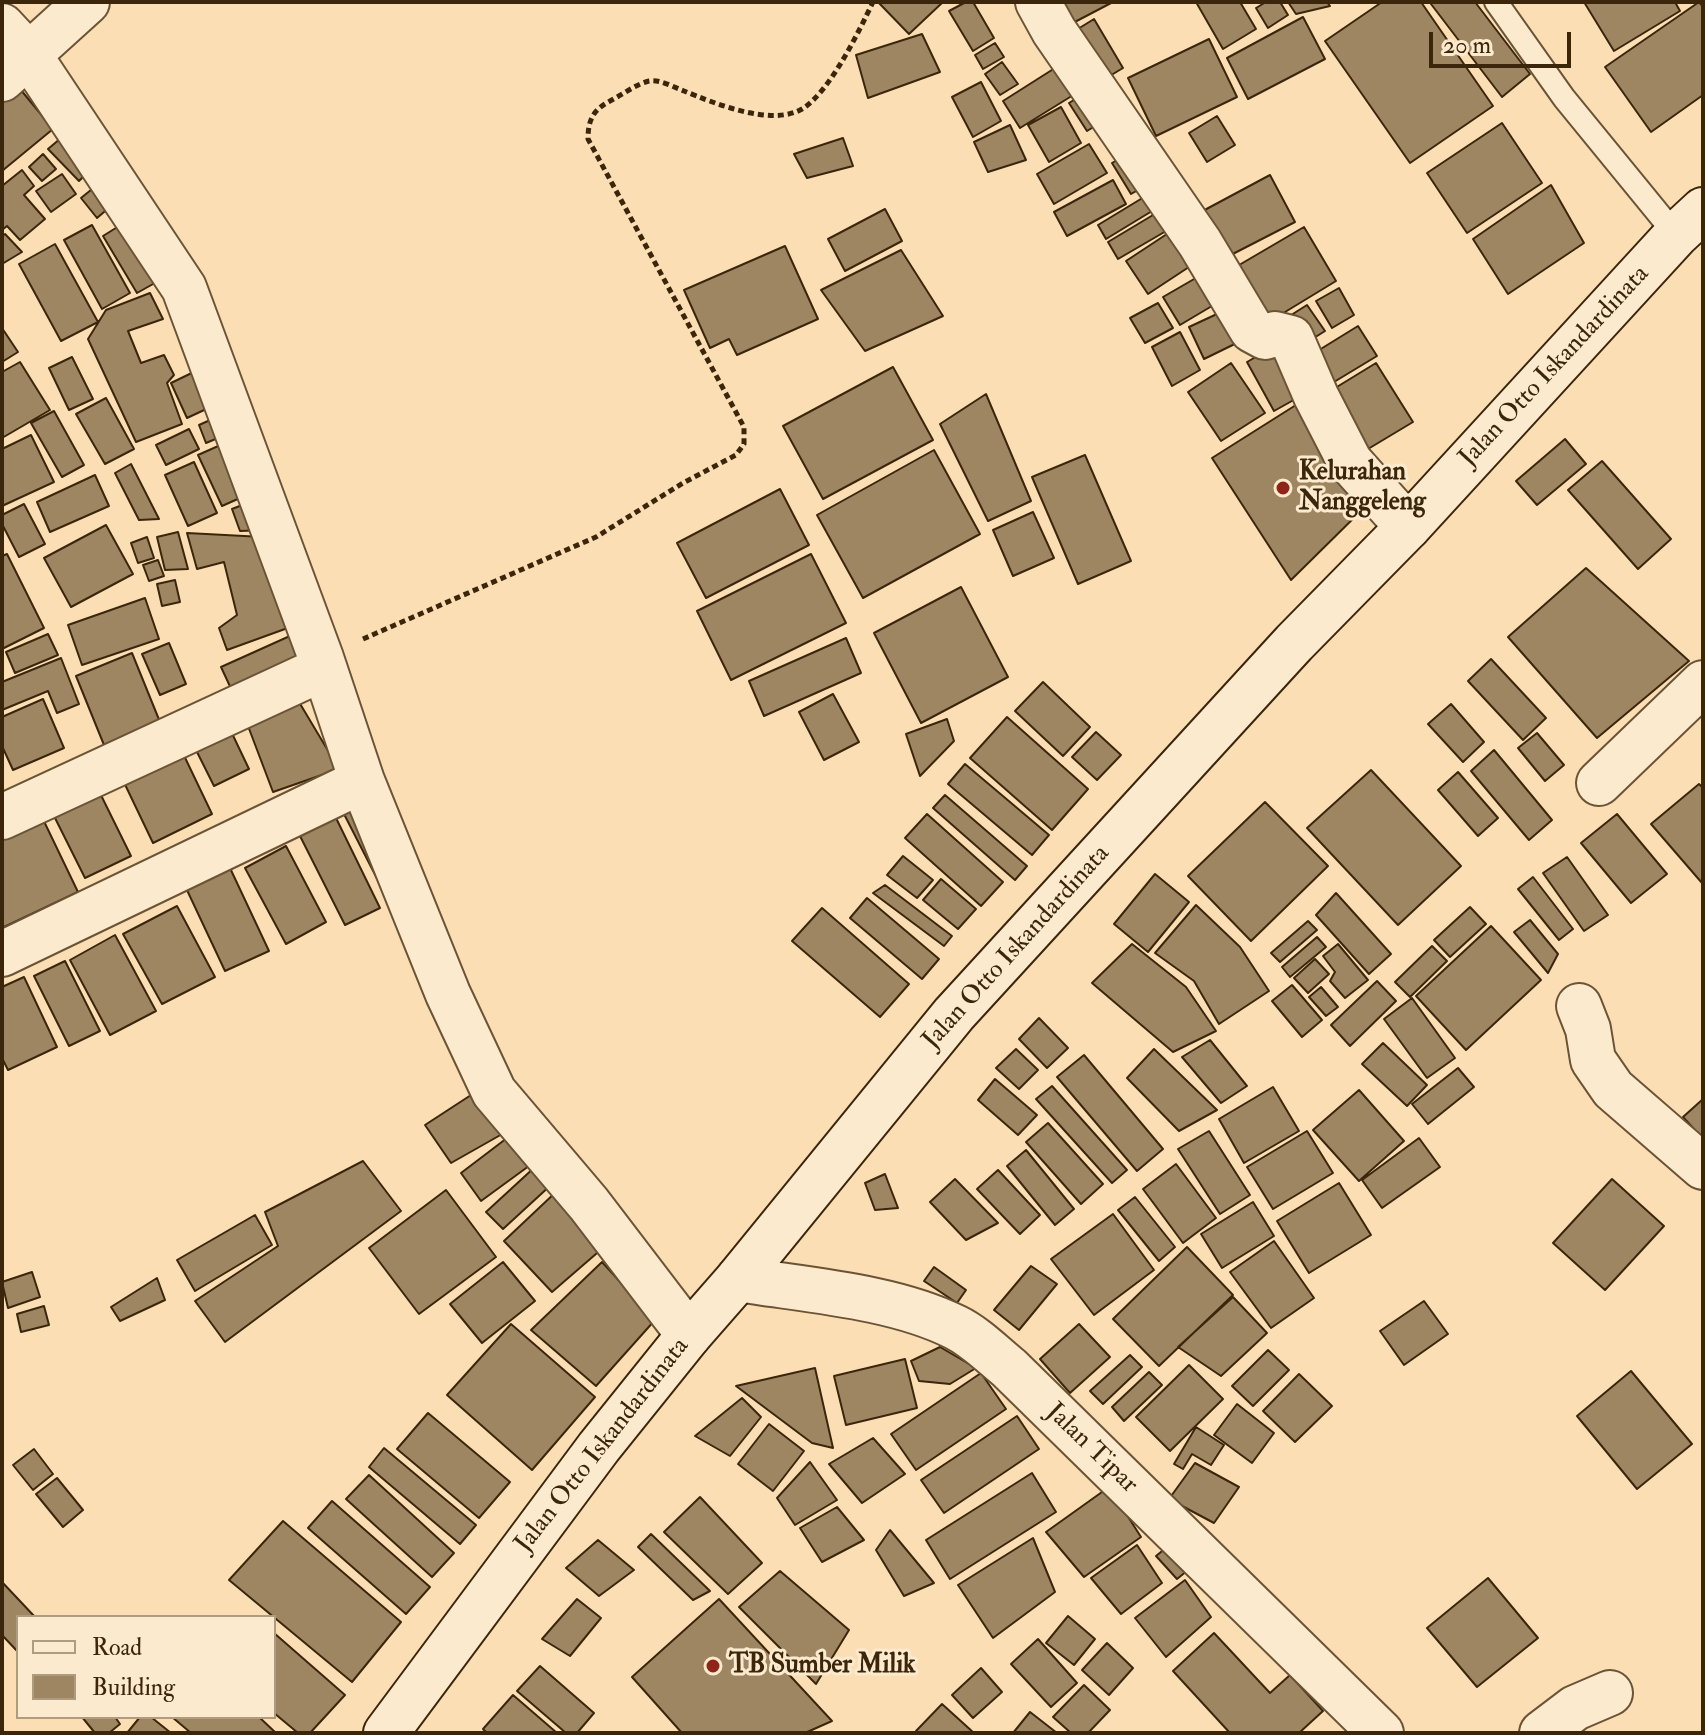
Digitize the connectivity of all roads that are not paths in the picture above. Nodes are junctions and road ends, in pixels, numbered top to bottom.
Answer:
1 (87, 2) edge
2 (1038, 2) edge
3 (1496, 2) edge
4 (11, 53) edge
5 (1690, 222) edge
6 (1408, 527) junction
7 (322, 663) junction
8 (1703, 683) edge
9 (362, 781) junction
10 (1599, 783) dead end
11 (2, 817) edge
12 (2, 954) edge
13 (1579, 1006) dead end
14 (1703, 1167) edge
15 (738, 1279) junction
16 (689, 1335) junction
17 (1610, 1693) dead end
18 (386, 1733) edge
19 (1381, 1733) edge
20 (1542, 1733) edge

1 - 4 street
2 - 6 street
3 - 5 lane
4 - 7 street
5 - 6 street, Jalan Otto Iskandardinata
6 - 15 street, Jalan Otto Iskandardinata
7 - 9 street
7 - 11 street
8 - 10 street
9 - 12 street
9 - 16 street
13 - 14 street
15 - 16 street, Jalan Otto Iskandardinata
15 - 19 street, Jalan Tipar
16 - 18 street, Jalan Otto Iskandardinata
17 - 20 street

